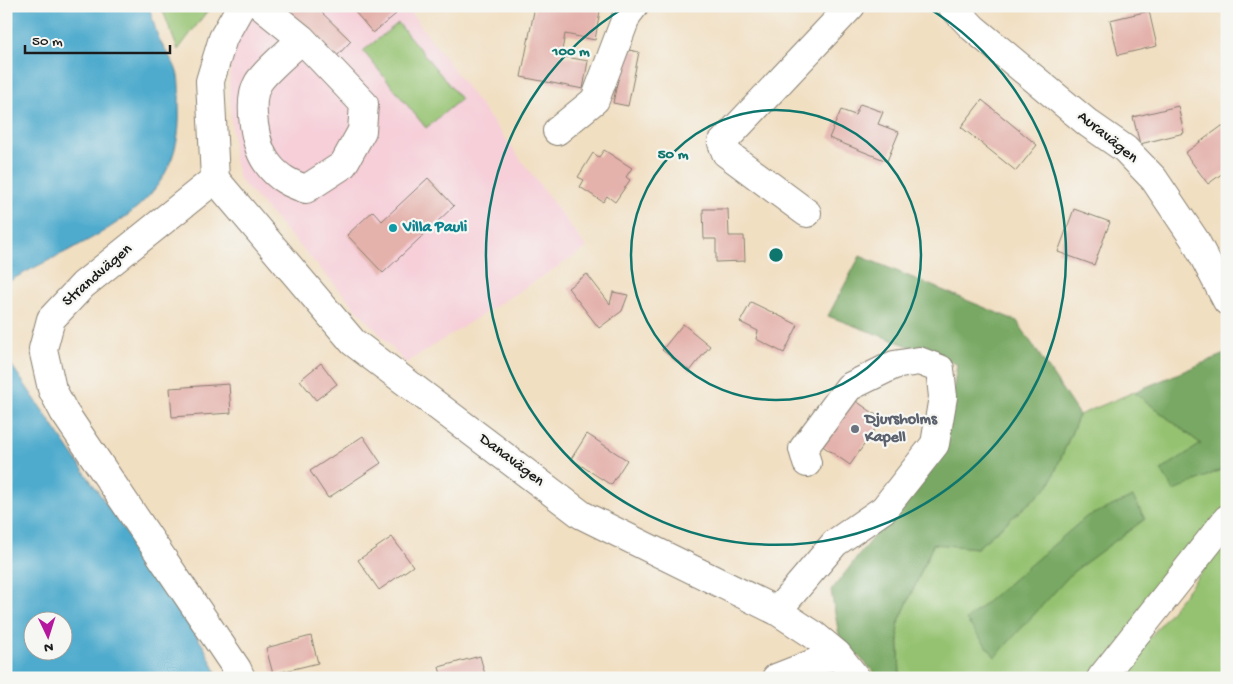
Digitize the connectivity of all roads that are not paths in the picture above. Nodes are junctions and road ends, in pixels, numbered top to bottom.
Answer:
1 (241, 6) edge
2 (261, 6) edge
3 (634, 6) edge
4 (851, 6) edge
5 (952, 6) edge
6 (302, 39) junction
7 (557, 131) dead end
8 (215, 179) junction
9 (807, 213) dead end
10 (1227, 301) edge
11 (807, 464) dead end
12 (1227, 519) edge
13 (777, 611) junction
14 (837, 654) junction
15 (241, 678) edge
16 (776, 678) edge
17 (856, 678) edge
18 (1101, 678) edge

1 - 8 street
2 - 6 street
3 - 7 street
4 - 9 street
5 - 10 street, Auravägen
6 - 6 street
8 - 13 street, Danavägen
8 - 15 street, Strandvägen
11 - 13 street
12 - 18 street
13 - 14 street, Danavägen
14 - 16 street
14 - 17 street, Danavägen

